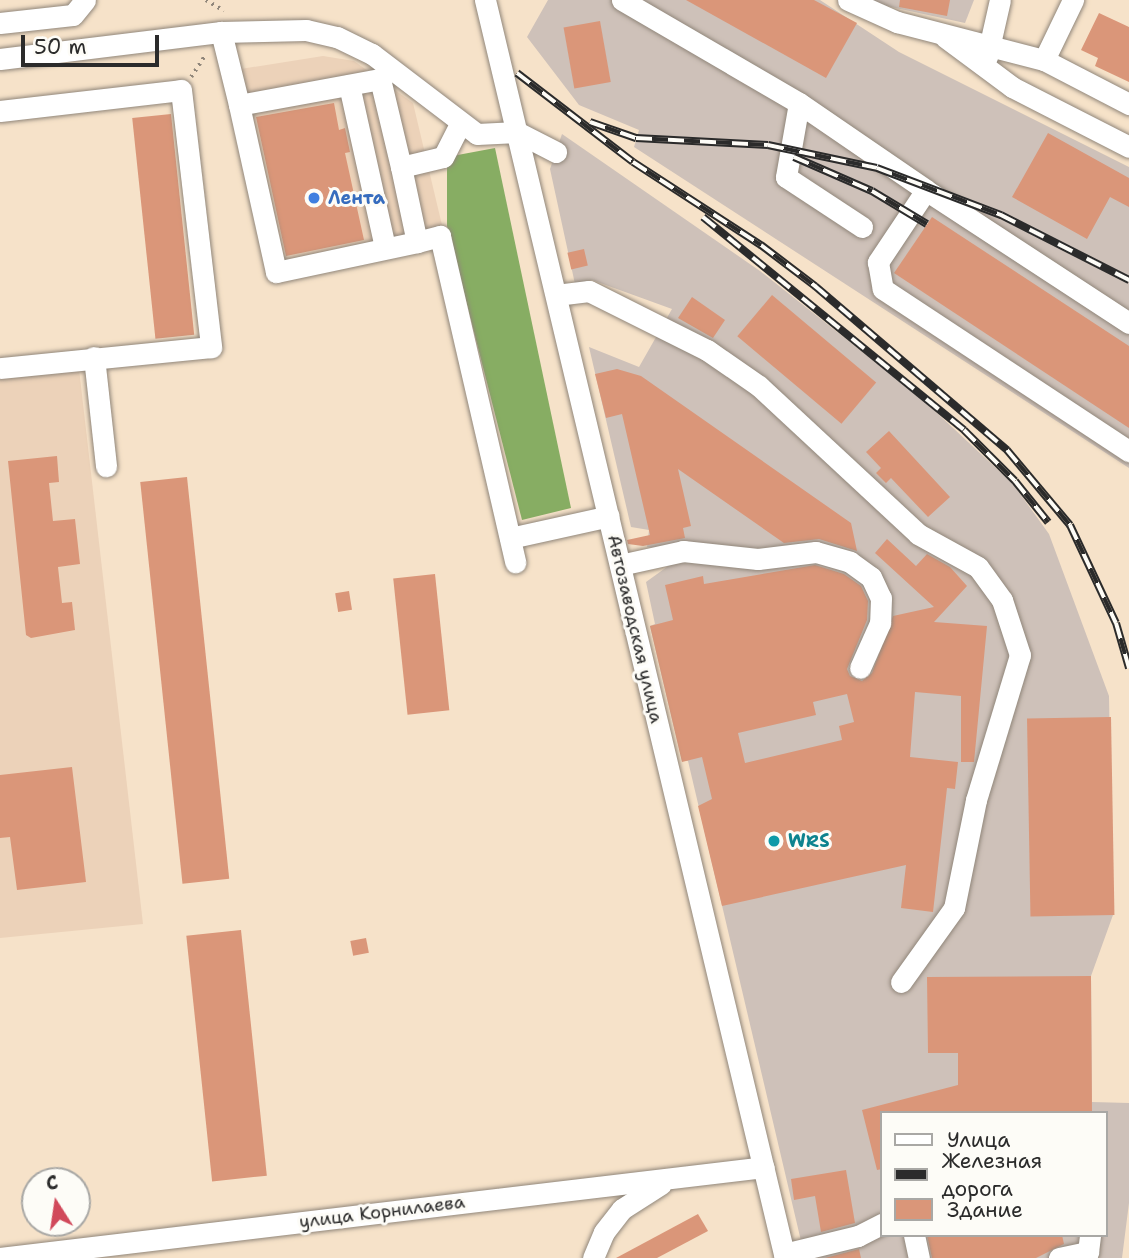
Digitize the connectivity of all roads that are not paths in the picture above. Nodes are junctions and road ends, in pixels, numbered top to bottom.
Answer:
1 (85, 0) edge
2 (485, 0) edge
3 (622, 0) edge
4 (848, 0) edge
5 (1000, 0) edge
6 (1073, 0) edge
7 (222, 22) junction
8 (0, 23) edge
9 (941, 33) junction
10 (990, 46) junction
11 (0, 59) edge
12 (1044, 60) junction
13 (985, 69) junction
14 (349, 85) junction
15 (799, 103) junction
16 (1129, 104) edge
17 (239, 105) junction
18 (0, 111) edge
19 (460, 124) junction
20 (517, 132) junction
21 (1129, 147) edge
22 (556, 152) dead end
23 (401, 167) junction
24 (926, 190) junction
25 (862, 227) dead end
26 (417, 242) junction
27 (385, 248) junction
28 (556, 295) junction
29 (1129, 323) edge
30 (94, 357) junction
31 (0, 368) edge
32 (1129, 451) edge
33 (106, 466) dead end
34 (608, 516) junction
35 (510, 538) junction
36 (515, 562) dead end
37 (620, 565) junction
38 (860, 668) dead end
39 (901, 982) dead end
40 (764, 1167) junction
41 (672, 1178) junction
42 (880, 1225) edge
43 (914, 1237) edge
44 (1090, 1237) edge
45 (157, 1249) edge
46 (785, 1256) edge
47 (0, 1258) edge
48 (593, 1258) edge
49 (919, 1258) edge
50 (1059, 1258) edge

1 - 8 street
2 - 20 street, Автозаводская улица
3 - 15 street
4 - 9 street
5 - 10 street
6 - 12 street
7 - 11 street
7 - 17 street
7 - 19 street
9 - 10 street
9 - 13 street
10 - 12 street
10 - 13 street
12 - 16 street
13 - 21 street
14 - 17 street
14 - 23 street
14 - 27 street
15 - 24 street
15 - 25 street
17 - 27 street
18 - 30 street
19 - 20 street
19 - 23 street
20 - 22 street
20 - 28 street, Автозаводская улица
23 - 26 street
24 - 29 street
24 - 32 street
26 - 27 street
26 - 35 street
28 - 34 street, Автозаводская улица
28 - 39 street
30 - 31 street
30 - 33 street
34 - 35 street
34 - 37 street, Автозаводская улица
35 - 36 street
37 - 38 street
37 - 40 street, Автозаводская улица
40 - 41 street, улица Корнилаева
40 - 46 street, Автозаводская улица
41 - 45 street, улица Корнилаева
41 - 48 street
42 - 46 street
43 - 49 street
44 - 50 street
45 - 47 street, улица Корнилаева

